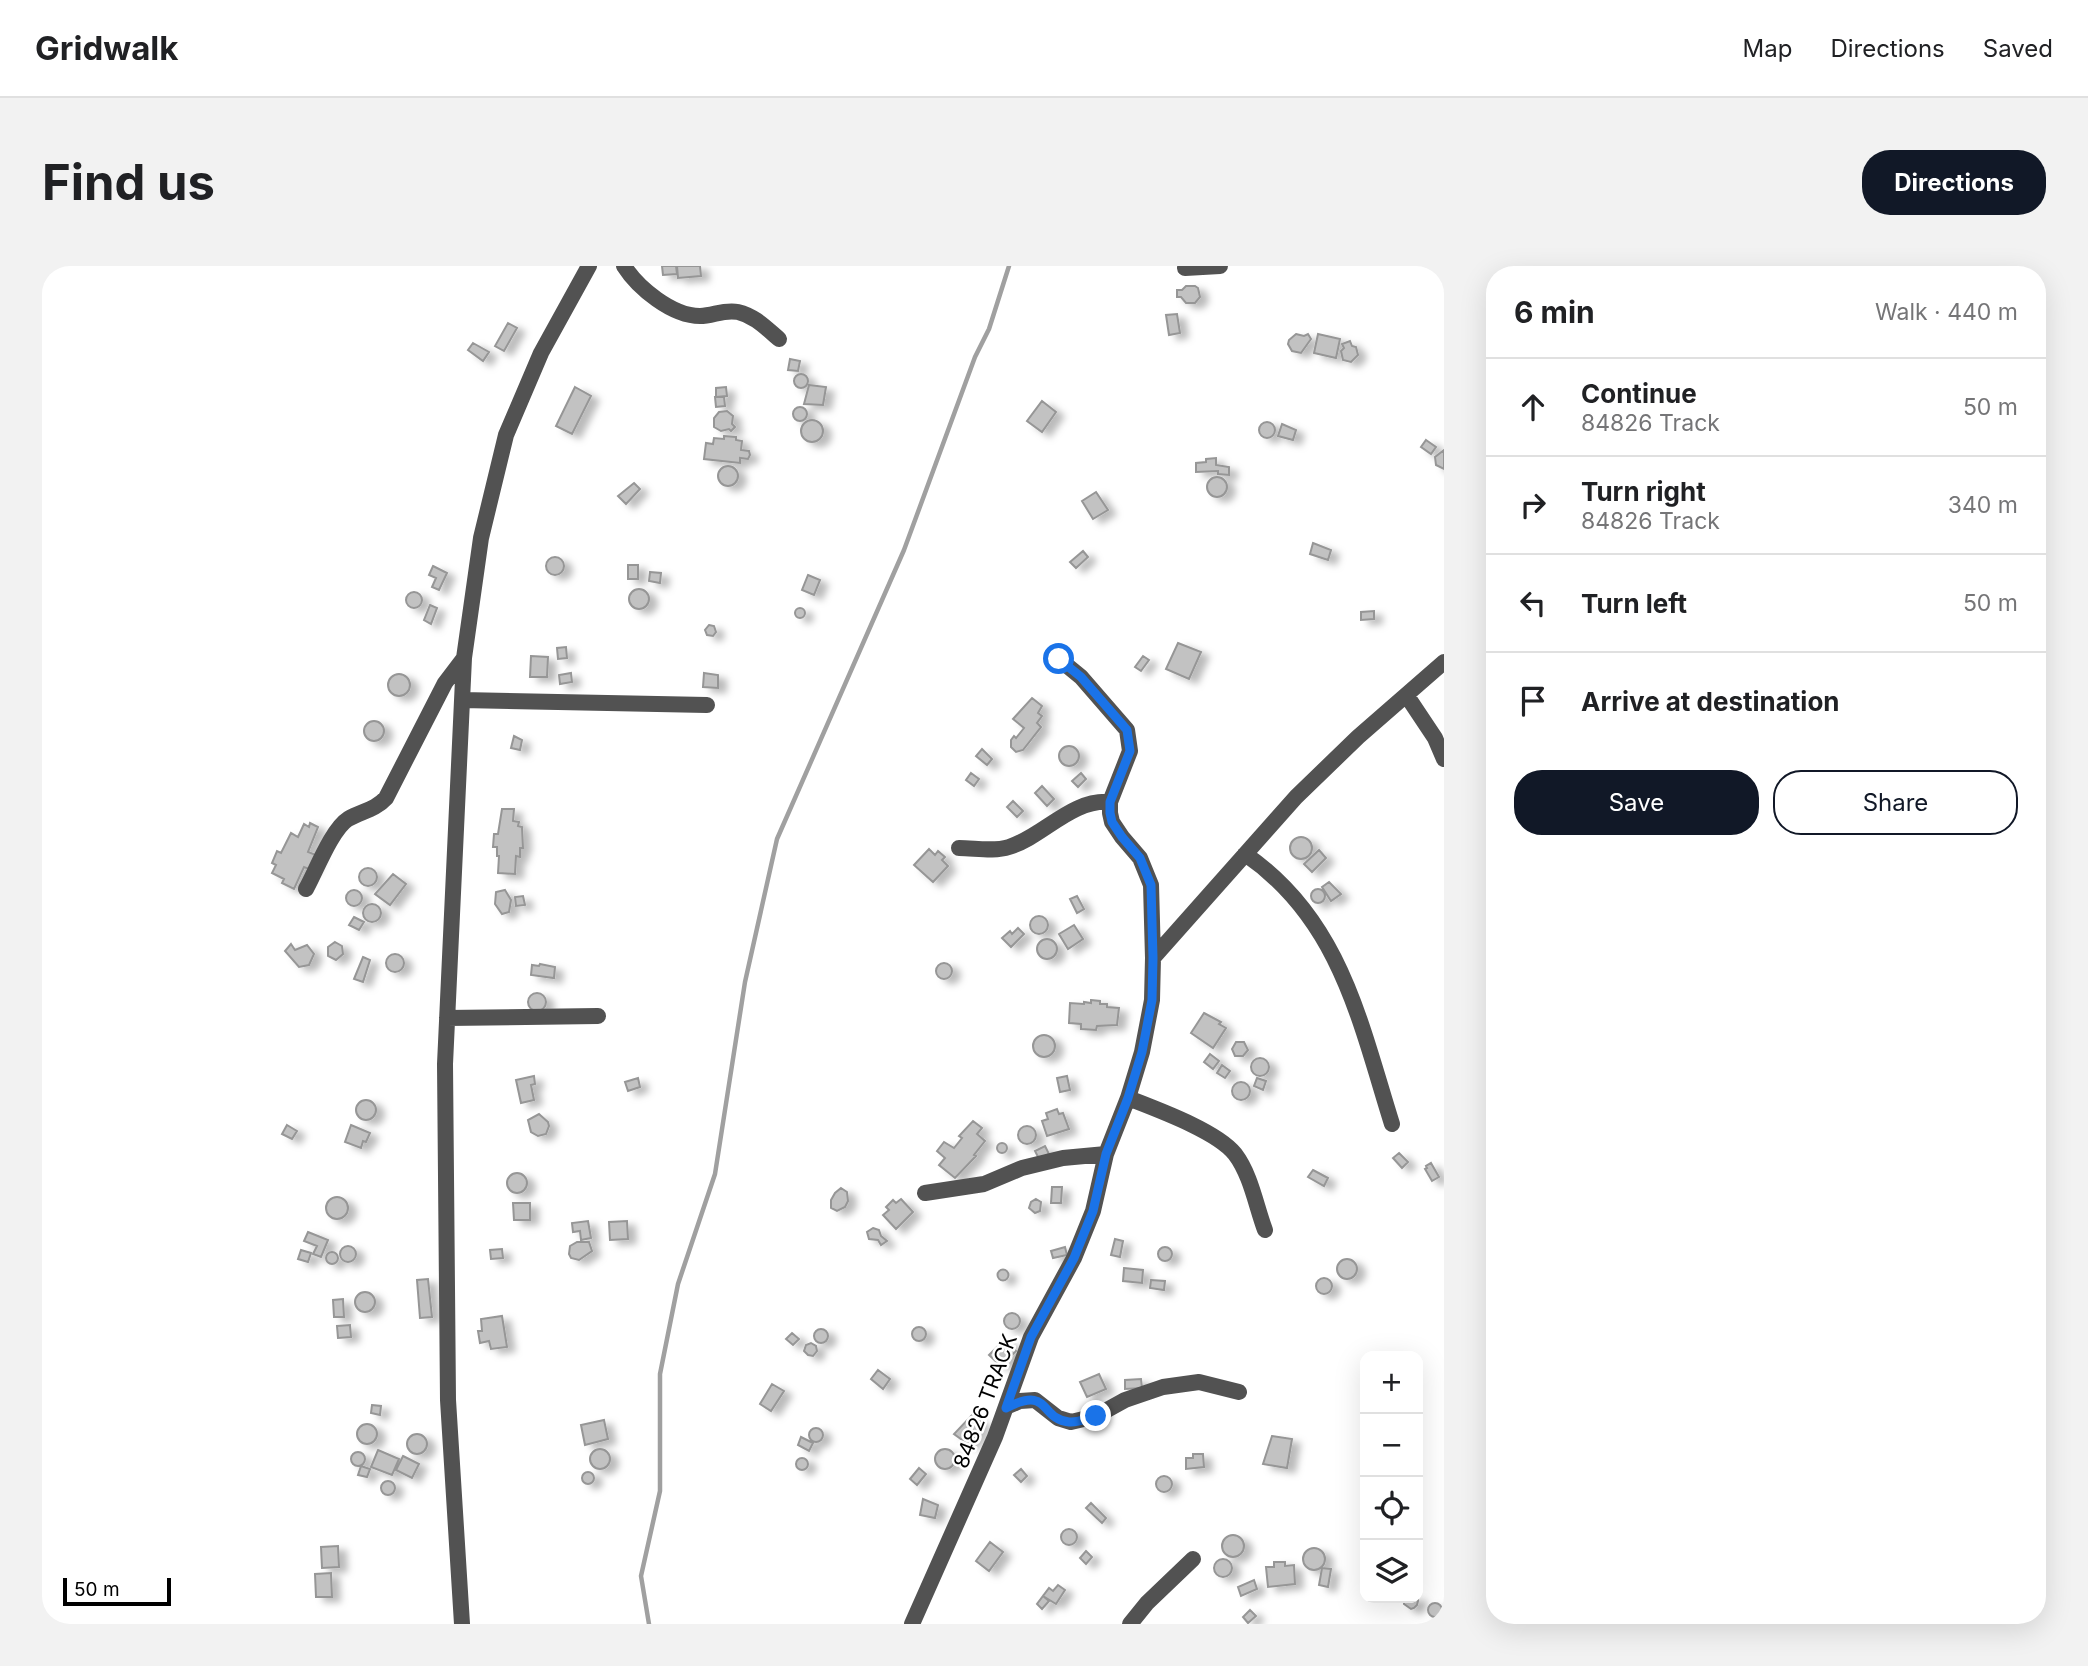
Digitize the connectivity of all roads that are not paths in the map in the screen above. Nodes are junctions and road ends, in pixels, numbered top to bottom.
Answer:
1 (589, 266) edge
2 (624, 266) edge
3 (1220, 266) edge
4 (1185, 268) dead end
5 (779, 339) dead end
6 (464, 659) junction
7 (1059, 659) dead end
8 (1444, 662) edge
9 (1407, 696) junction
10 (462, 701) junction
11 (707, 705) dead end
12 (1439, 740) edge
13 (1444, 759) edge
14 (1110, 802) junction
15 (959, 848) dead end
16 (1245, 854) junction
17 (306, 889) dead end
18 (1153, 958) junction
19 (598, 1016) dead end
20 (447, 1018) junction
21 (1128, 1098) junction
22 (1392, 1124) dead end
23 (1106, 1154) junction
24 (925, 1193) dead end
25 (1265, 1230) dead end
26 (1239, 1392) dead end
27 (1006, 1408) junction
28 (1193, 1559) dead end
29 (462, 1624) edge
30 (912, 1624) edge
31 (1130, 1624) edge

1 - 6 street
2 - 5 street
3 - 4 street
6 - 10 street
6 - 17 street
7 - 14 street
8 - 9 street
9 - 12 street
9 - 16 street
10 - 11 street
10 - 20 street
12 - 13 street
14 - 15 street
14 - 18 street, 84826 TRACK
16 - 18 street
16 - 22 street
18 - 21 street, 84826 TRACK
19 - 20 street
20 - 29 street
21 - 23 street, 84826 TRACK
21 - 25 street
23 - 24 street
23 - 27 street, 84826 TRACK
26 - 27 street
27 - 30 street, 84826 TRACK
28 - 31 street

